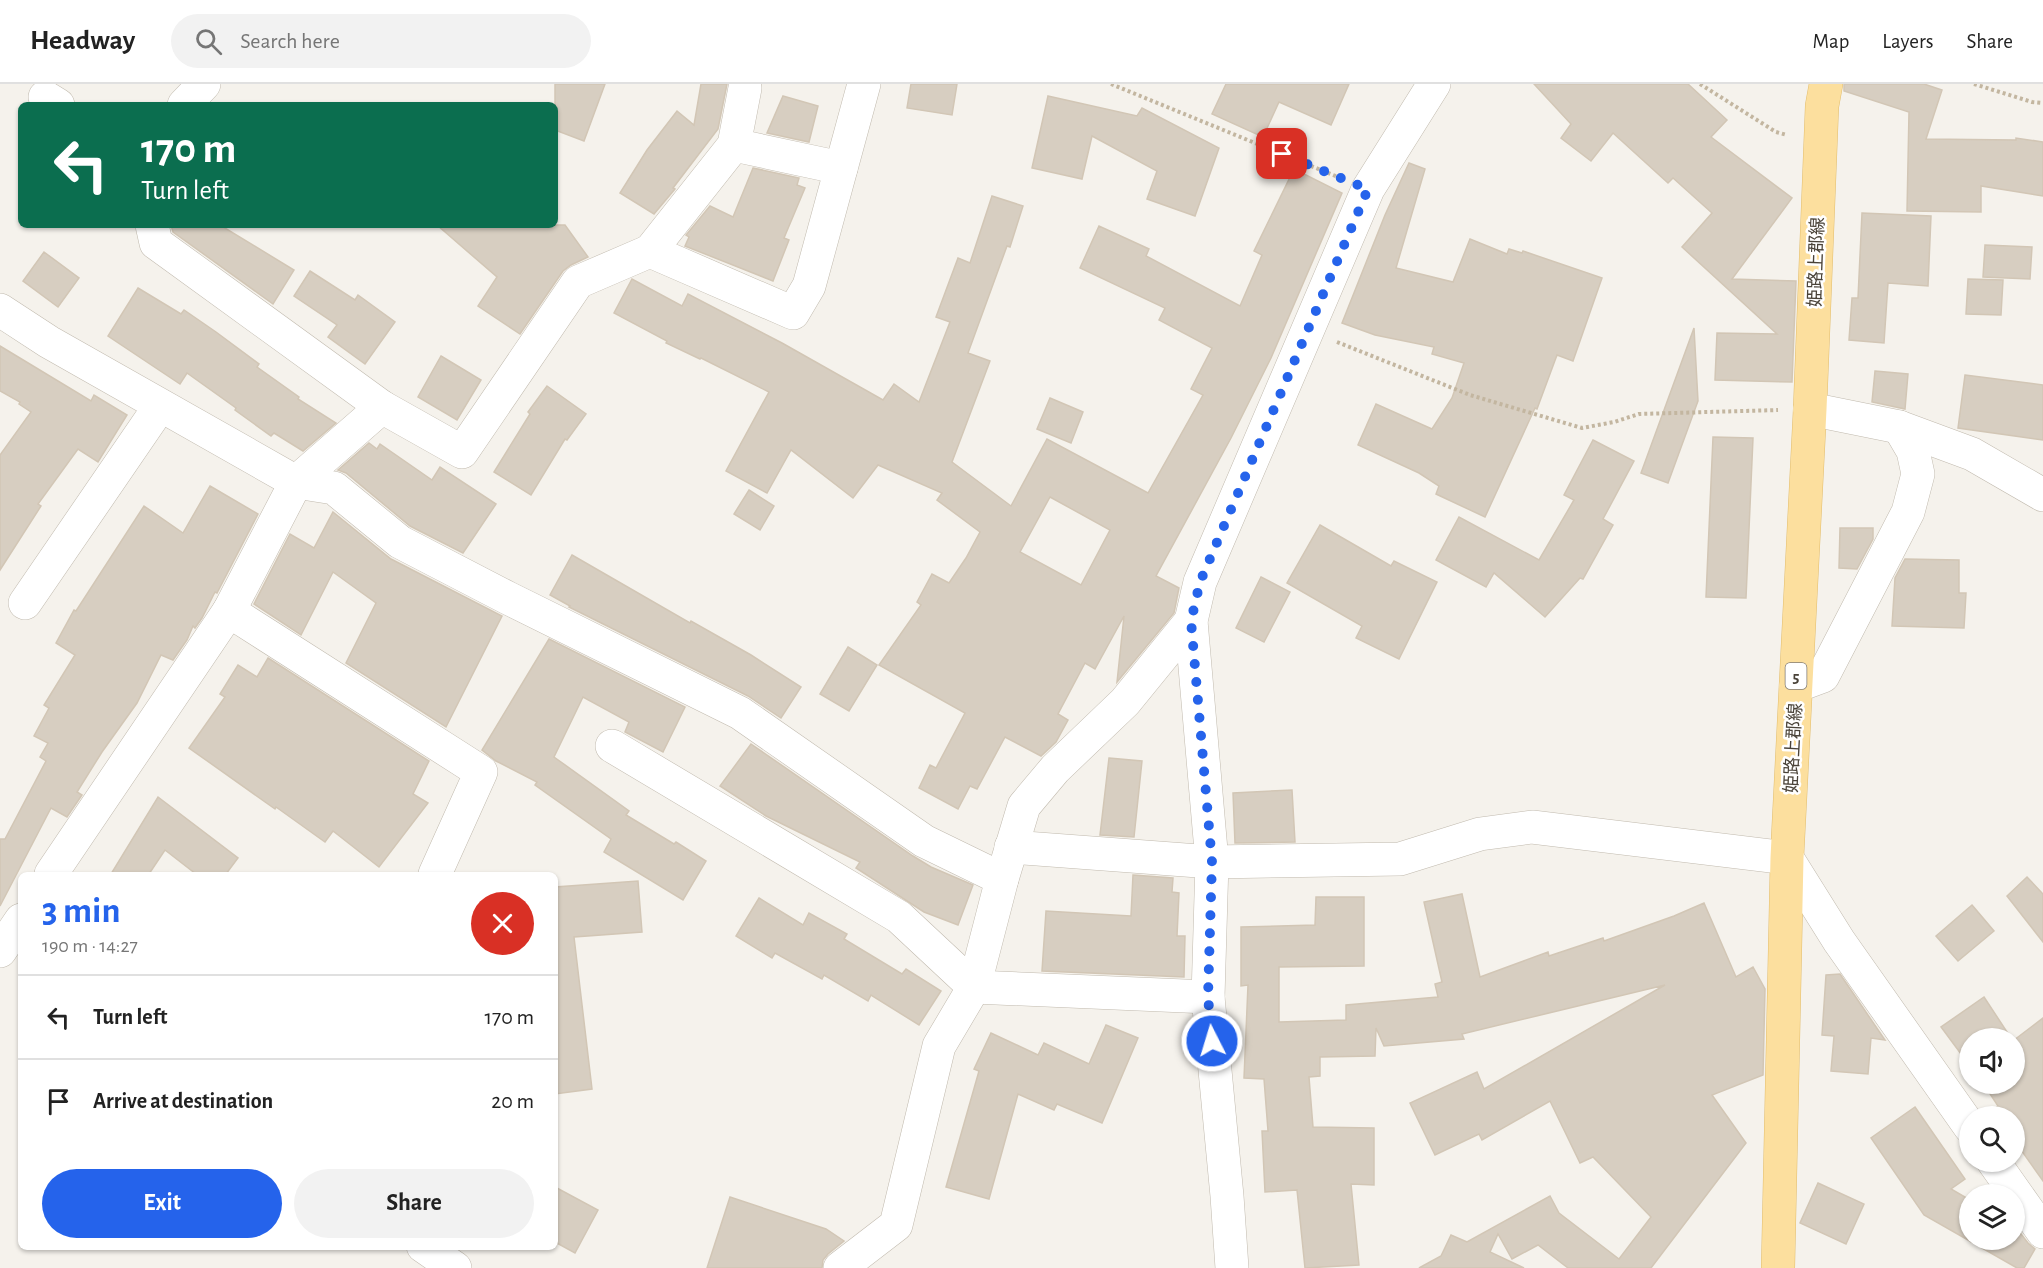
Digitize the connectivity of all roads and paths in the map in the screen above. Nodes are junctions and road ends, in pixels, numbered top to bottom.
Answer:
1 (204, 84) edge
2 (864, 84) edge
3 (1111, 84) edge
4 (1434, 84) edge
5 (1700, 84) edge
6 (1826, 84) edge
7 (1974, 84) edge
8 (745, 88) dead end
9 (187, 102) edge
10 (2043, 103) edge
11 (734, 145) junction
12 (1821, 147) junction
13 (841, 168) junction
14 (1368, 189) junction
15 (153, 228) edge
16 (650, 251) junction
17 (0, 310) edge
18 (1309, 331) junction
19 (160, 406) junction
20 (382, 407) junction
21 (1810, 409) junction
22 (1899, 427) junction
23 (296, 482) junction
24 (2043, 495) edge
25 (25, 603) dead end
26 (229, 611) junction
27 (1191, 621) junction
28 (1796, 686) junction
29 (612, 746) dead end
30 (1011, 848) junction
31 (1787, 858) junction
32 (1212, 862) junction
33 (52, 872) edge
34 (436, 872) edge
35 (1002, 879) junction
36 (18, 924) edge
37 (0, 951) edge
38 (0, 956) edge
39 (18, 969) edge
40 (974, 987) junction
41 (1208, 997) junction
42 (1959, 1111) edge
43 (2001, 1172) edge
44 (2043, 1232) edge
45 (429, 1250) edge
46 (455, 1268) edge
47 (840, 1268) edge
48 (1232, 1268) edge
49 (1778, 1268) edge

1 - 9 street
2 - 13 street
3 - 14 path
4 - 14 street
5 - 12 path
6 - 12 main road, 姫路上郡線 / 5
7 - 10 path
8 - 11 street
11 - 13 street
11 - 16 street
12 - 21 main road, 姫路上郡線 / 5
13 - 16 street
14 - 18 street
15 - 20 street
16 - 20 street
17 - 19 street
18 - 21 path
18 - 27 street
19 - 23 street
19 - 25 street
20 - 23 street
21 - 22 street
21 - 28 main road, 姫路上郡線 / 5
22 - 24 street
22 - 28 street
23 - 26 street
23 - 35 street
26 - 33 street
26 - 34 street
27 - 30 street
27 - 32 street
28 - 31 main road, 姫路上郡線 / 5
29 - 40 street
30 - 32 street
30 - 35 street
31 - 32 street
31 - 42 street
31 - 49 main road, 姫路上郡線 / 5
32 - 41 street
35 - 40 street
36 - 37 street
38 - 39 street
40 - 41 street
40 - 47 street
41 - 48 street
43 - 44 street
45 - 46 street

